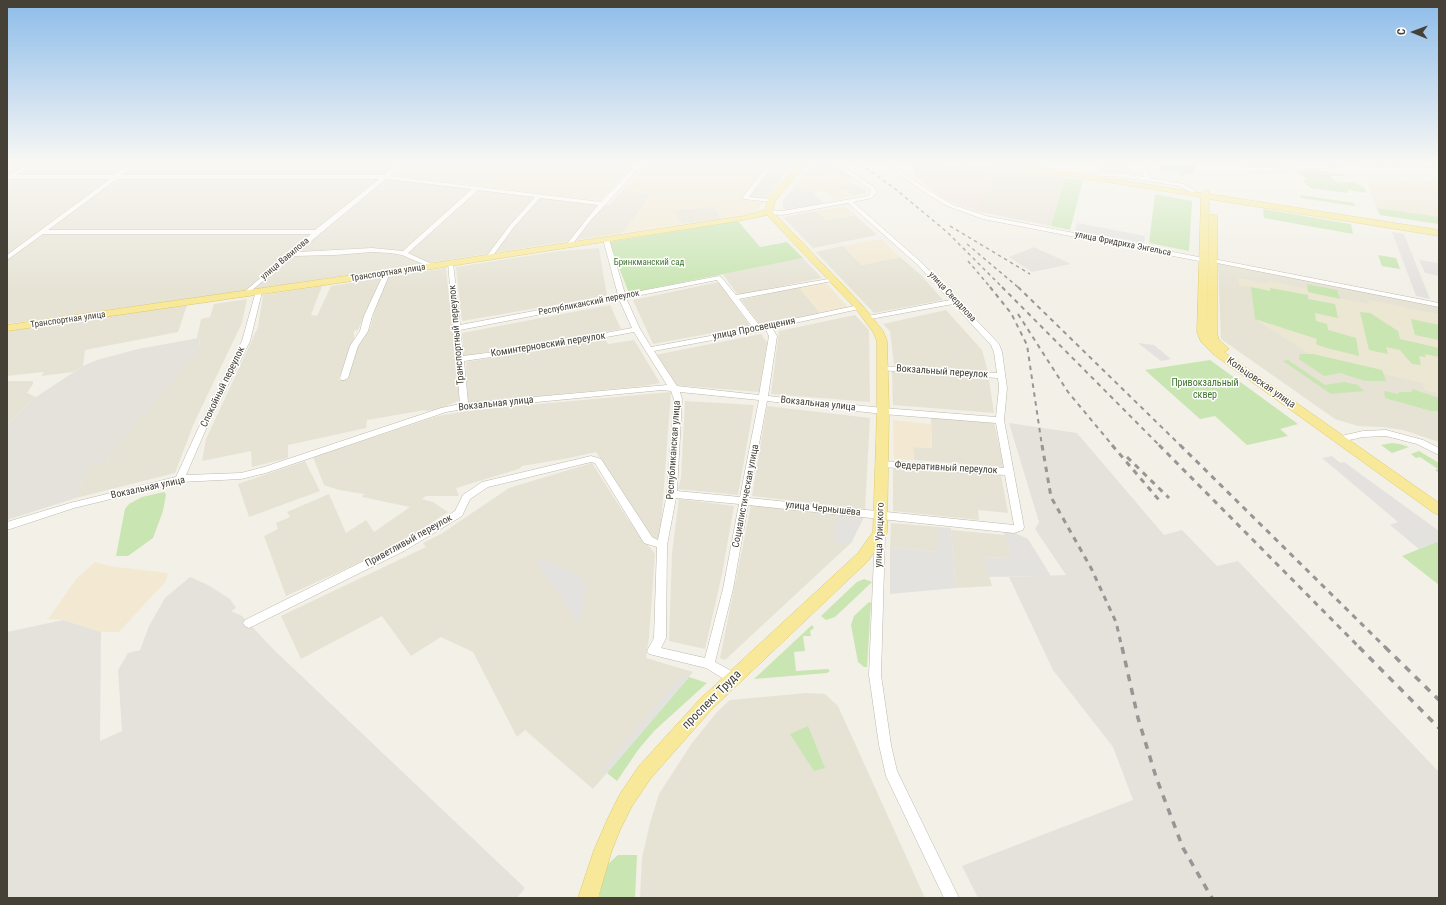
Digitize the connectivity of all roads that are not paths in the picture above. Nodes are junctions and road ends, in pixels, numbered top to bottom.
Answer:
1 (76, 206) edge
2 (349, 206) edge
3 (457, 206) edge
4 (530, 206) edge
5 (601, 206) edge
6 (770, 206) edge
7 (820, 206) edge
8 (855, 206) edge
9 (952, 206) edge
10 (1209, 206) edge
11 (1279, 206) edge
12 (769, 212) junction
13 (42, 232) junction
14 (317, 232) junction
15 (1439, 232) edge
16 (606, 240) junction
17 (569, 245) junction
18 (404, 253) junction
19 (291, 254) junction
20 (489, 257) junction
21 (7, 258) edge
22 (1209, 261) junction
23 (450, 263) junction
24 (432, 266) junction
25 (387, 273) junction
26 (719, 278) joint
27 (832, 278) junction
28 (258, 292) junction
29 (245, 294) junction
30 (622, 297) junction
31 (734, 298) junction
32 (956, 302) junction
33 (1439, 305) edge
34 (859, 307) junction
35 (868, 318) junction
36 (7, 328) edge
37 (458, 328) junction
38 (763, 328) junction
39 (636, 329) junction
40 (648, 350) junction
41 (460, 359) junction
42 (882, 368) junction
43 (1002, 376) junction
44 (344, 378) dead end
45 (675, 389) junction
46 (764, 398) junction
47 (464, 406) junction
48 (883, 411) junction
49 (1000, 420) junction
50 (1344, 438) junction
51 (1439, 452) edge
52 (882, 464) junction
53 (1009, 472) junction
54 (180, 479) junction
55 (672, 494) junction
56 (745, 501) junction
57 (1439, 501) edge
58 (1439, 510) edge
59 (881, 515) junction
60 (1019, 525) joint
61 (7, 526) edge
62 (880, 533) junction
63 (662, 545) junction
64 (249, 623) dead end
65 (709, 664) junction
66 (733, 678) junction
67 (588, 898) edge
68 (952, 898) edge

1 - 13 street
2 - 14 street, улица Вавилова
3 - 18 street
4 - 20 street
5 - 17 street
6 - 12 main road
7 - 12 street
8 - 32 street, улица Свердлова
9 - 22 street, улица Фридриха Энгельса
10 - 22 main road, Кольцовская улица
11 - 15 main road
12 - 16 main road, Транспортная улица
12 - 27 main road, улица Урицкого
13 - 14 street
13 - 21 street
14 - 19 street, улица Вавилова
16 - 17 main road, Транспортная улица
16 - 30 street, Республиканская улица
17 - 20 main road, Транспортная улица
18 - 19 street
18 - 24 street
19 - 29 street, улица Вавилова
20 - 23 main road, Транспортная улица
22 - 33 street, улица Фридриха Энгельса
22 - 50 main road, Кольцовская улица
23 - 24 main road, Транспортная улица
23 - 37 street, Транспортный переулок
24 - 25 main road, Транспортная улица
25 - 28 main road, Транспортная улица
25 - 44 street
26 - 30 street, Республиканский переулок
26 - 31 street, Социалистическая улица
27 - 31 street
27 - 34 main road, улица Урицкого
28 - 29 main road, Транспортная улица
28 - 54 street, Спокойный переулок
29 - 36 main road, Транспортная улица
30 - 37 street, Республиканский переулок
30 - 39 street, Республиканская улица
31 - 38 street, Социалистическая улица
32 - 35 street
32 - 43 street, улица Свердлова
34 - 35 main road, улица Урицкого
34 - 38 street, улица Просвещения
35 - 42 main road, улица Урицкого
37 - 41 street, Транспортный переулок
38 - 40 street, улица Просвещения
38 - 46 street, Социалистическая улица
39 - 40 street, Республиканская улица
39 - 41 street, Коминтерновский переулок
40 - 45 street, Республиканская улица
41 - 47 street, Транспортный переулок
42 - 43 street, Вокзальный переулок
42 - 48 main road, улица Урицкого
43 - 49 street, улица Свердлова
45 - 46 street, Вокзальная улица
45 - 47 street, Вокзальная улица
45 - 55 street, Республиканская улица
46 - 48 street, Вокзальная улица
46 - 56 street, Социалистическая улица
47 - 54 street, Вокзальная улица
48 - 49 street, Вокзальная улица
48 - 52 main road, улица Урицкого
49 - 53 street, улица Свердлова
50 - 51 street
50 - 57 main road, Кольцовская улица
50 - 58 main road, Кольцовская улица
52 - 53 street, Федеративный переулок
52 - 59 main road, улица Урицкого
53 - 60 street, улица Свердлова
54 - 61 street, Вокзальная улица
55 - 56 street, улица Чернышёва
55 - 63 street, Республиканская улица
56 - 59 street, улица Чернышёва
56 - 65 street, Социалистическая улица
59 - 60 street, улица Чернышёва
59 - 62 main road, улица Урицкого
62 - 66 main road, проспект Труда
62 - 68 street, улица Урицкого
63 - 64 street, Приветливый переулок
63 - 65 street, Республиканская улица
65 - 66 street
66 - 67 main road, проспект Труда

